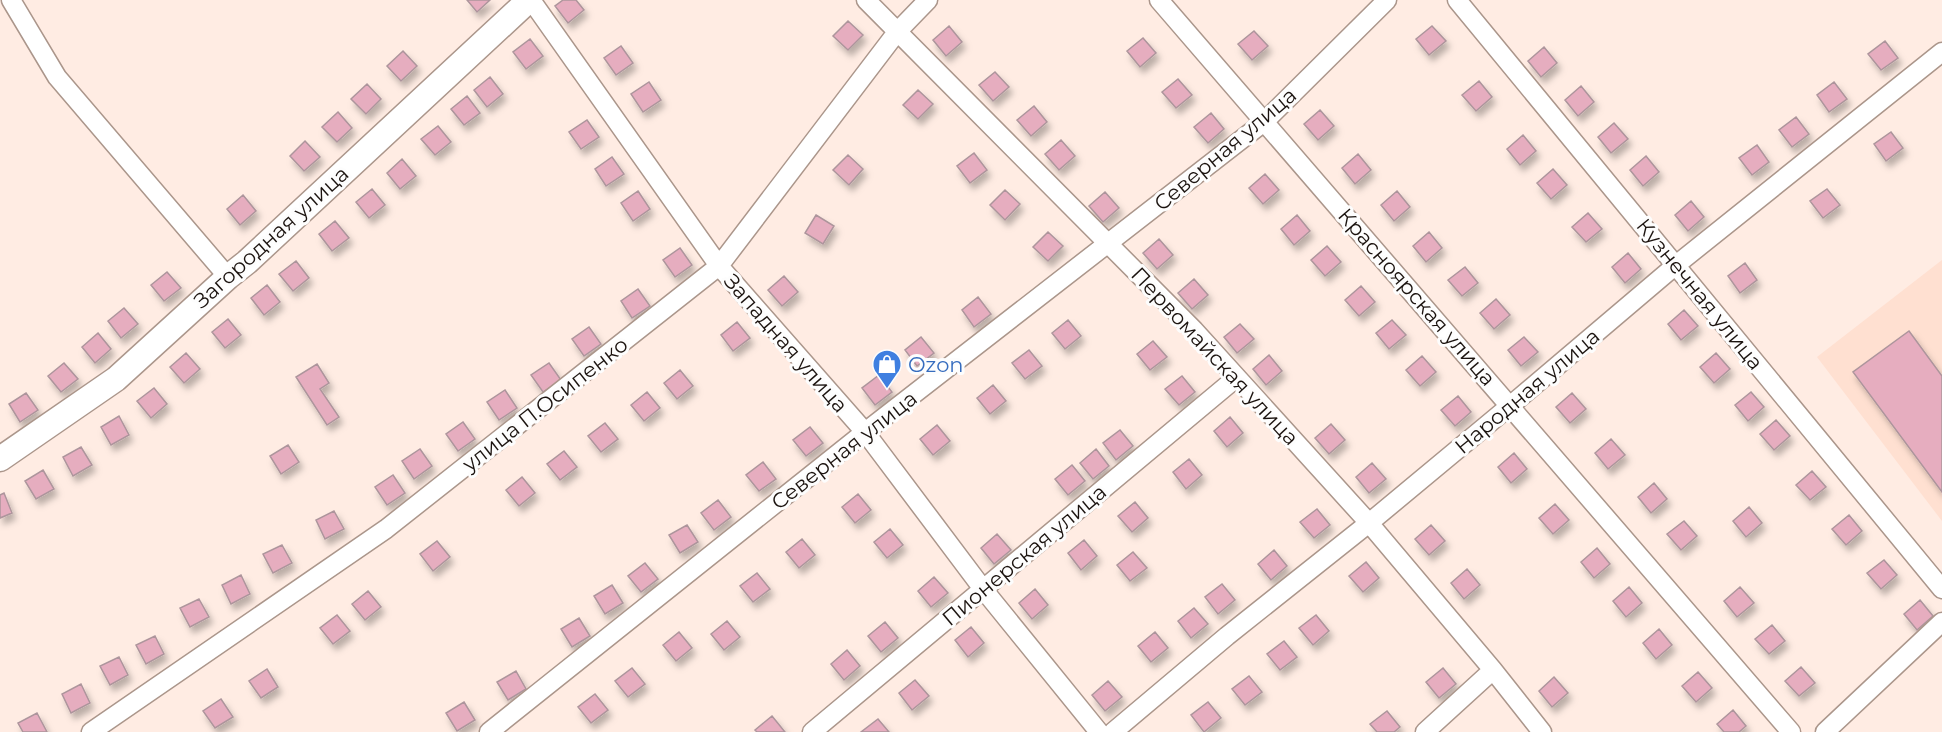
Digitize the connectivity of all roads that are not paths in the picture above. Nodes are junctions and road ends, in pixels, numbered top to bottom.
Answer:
1 (11, 0) edge
2 (530, 0) edge
3 (866, 0) edge
4 (928, 0) edge
5 (1159, 0) edge
6 (1387, 0) edge
7 (1457, 0) edge
8 (897, 32) junction
9 (1942, 52) edge
10 (1264, 122) junction
11 (1109, 244) junction
12 (1676, 265) junction
13 (719, 266) junction
14 (228, 277) junction
15 (1236, 378) junction
16 (1511, 405) junction
17 (865, 432) junction
18 (0, 459) edge
19 (1369, 523) junction
20 (983, 589) junction
21 (1942, 589) edge
22 (1942, 622) edge
23 (1493, 670) junction
24 (91, 732) edge
25 (489, 732) edge
26 (812, 732) edge
27 (1099, 732) edge
28 (1113, 732) edge
29 (1425, 732) edge
30 (1542, 732) edge
31 (1791, 732) edge
32 (1825, 732) edge

1 - 14 street
2 - 13 street, Западная улица
2 - 14 main road, Загородная улица
3 - 8 street, Первомайская улица
4 - 8 street, улица П.Осипенко
5 - 10 street, Красноярская улица
6 - 10 street, Северная улица
7 - 12 street, Кузнечная улица
8 - 11 street, Первомайская улица
8 - 13 street, улица П.Осипенко
9 - 12 street, Народная улица
10 - 11 street, Северная улица
10 - 16 street, Красноярская улица
11 - 15 street, Первомайская улица
11 - 17 street, Северная улица
12 - 16 street, Народная улица
12 - 21 street, Кузнечная улица
13 - 17 street, Западная улица
13 - 24 street, улица П.Осипенко
14 - 18 main road, Загородная улица
15 - 19 street, Первомайская улица
15 - 20 street, Пионерская улица
16 - 19 street, Народная улица
16 - 31 street, Красноярская улица
17 - 20 street, Западная улица
17 - 25 street, Северная улица
19 - 23 street, Первомайская улица
19 - 28 street, Народная улица
20 - 26 street, Пионерская улица
20 - 27 street, Западная улица
22 - 32 street
23 - 29 street
23 - 30 street, Первомайская улица

